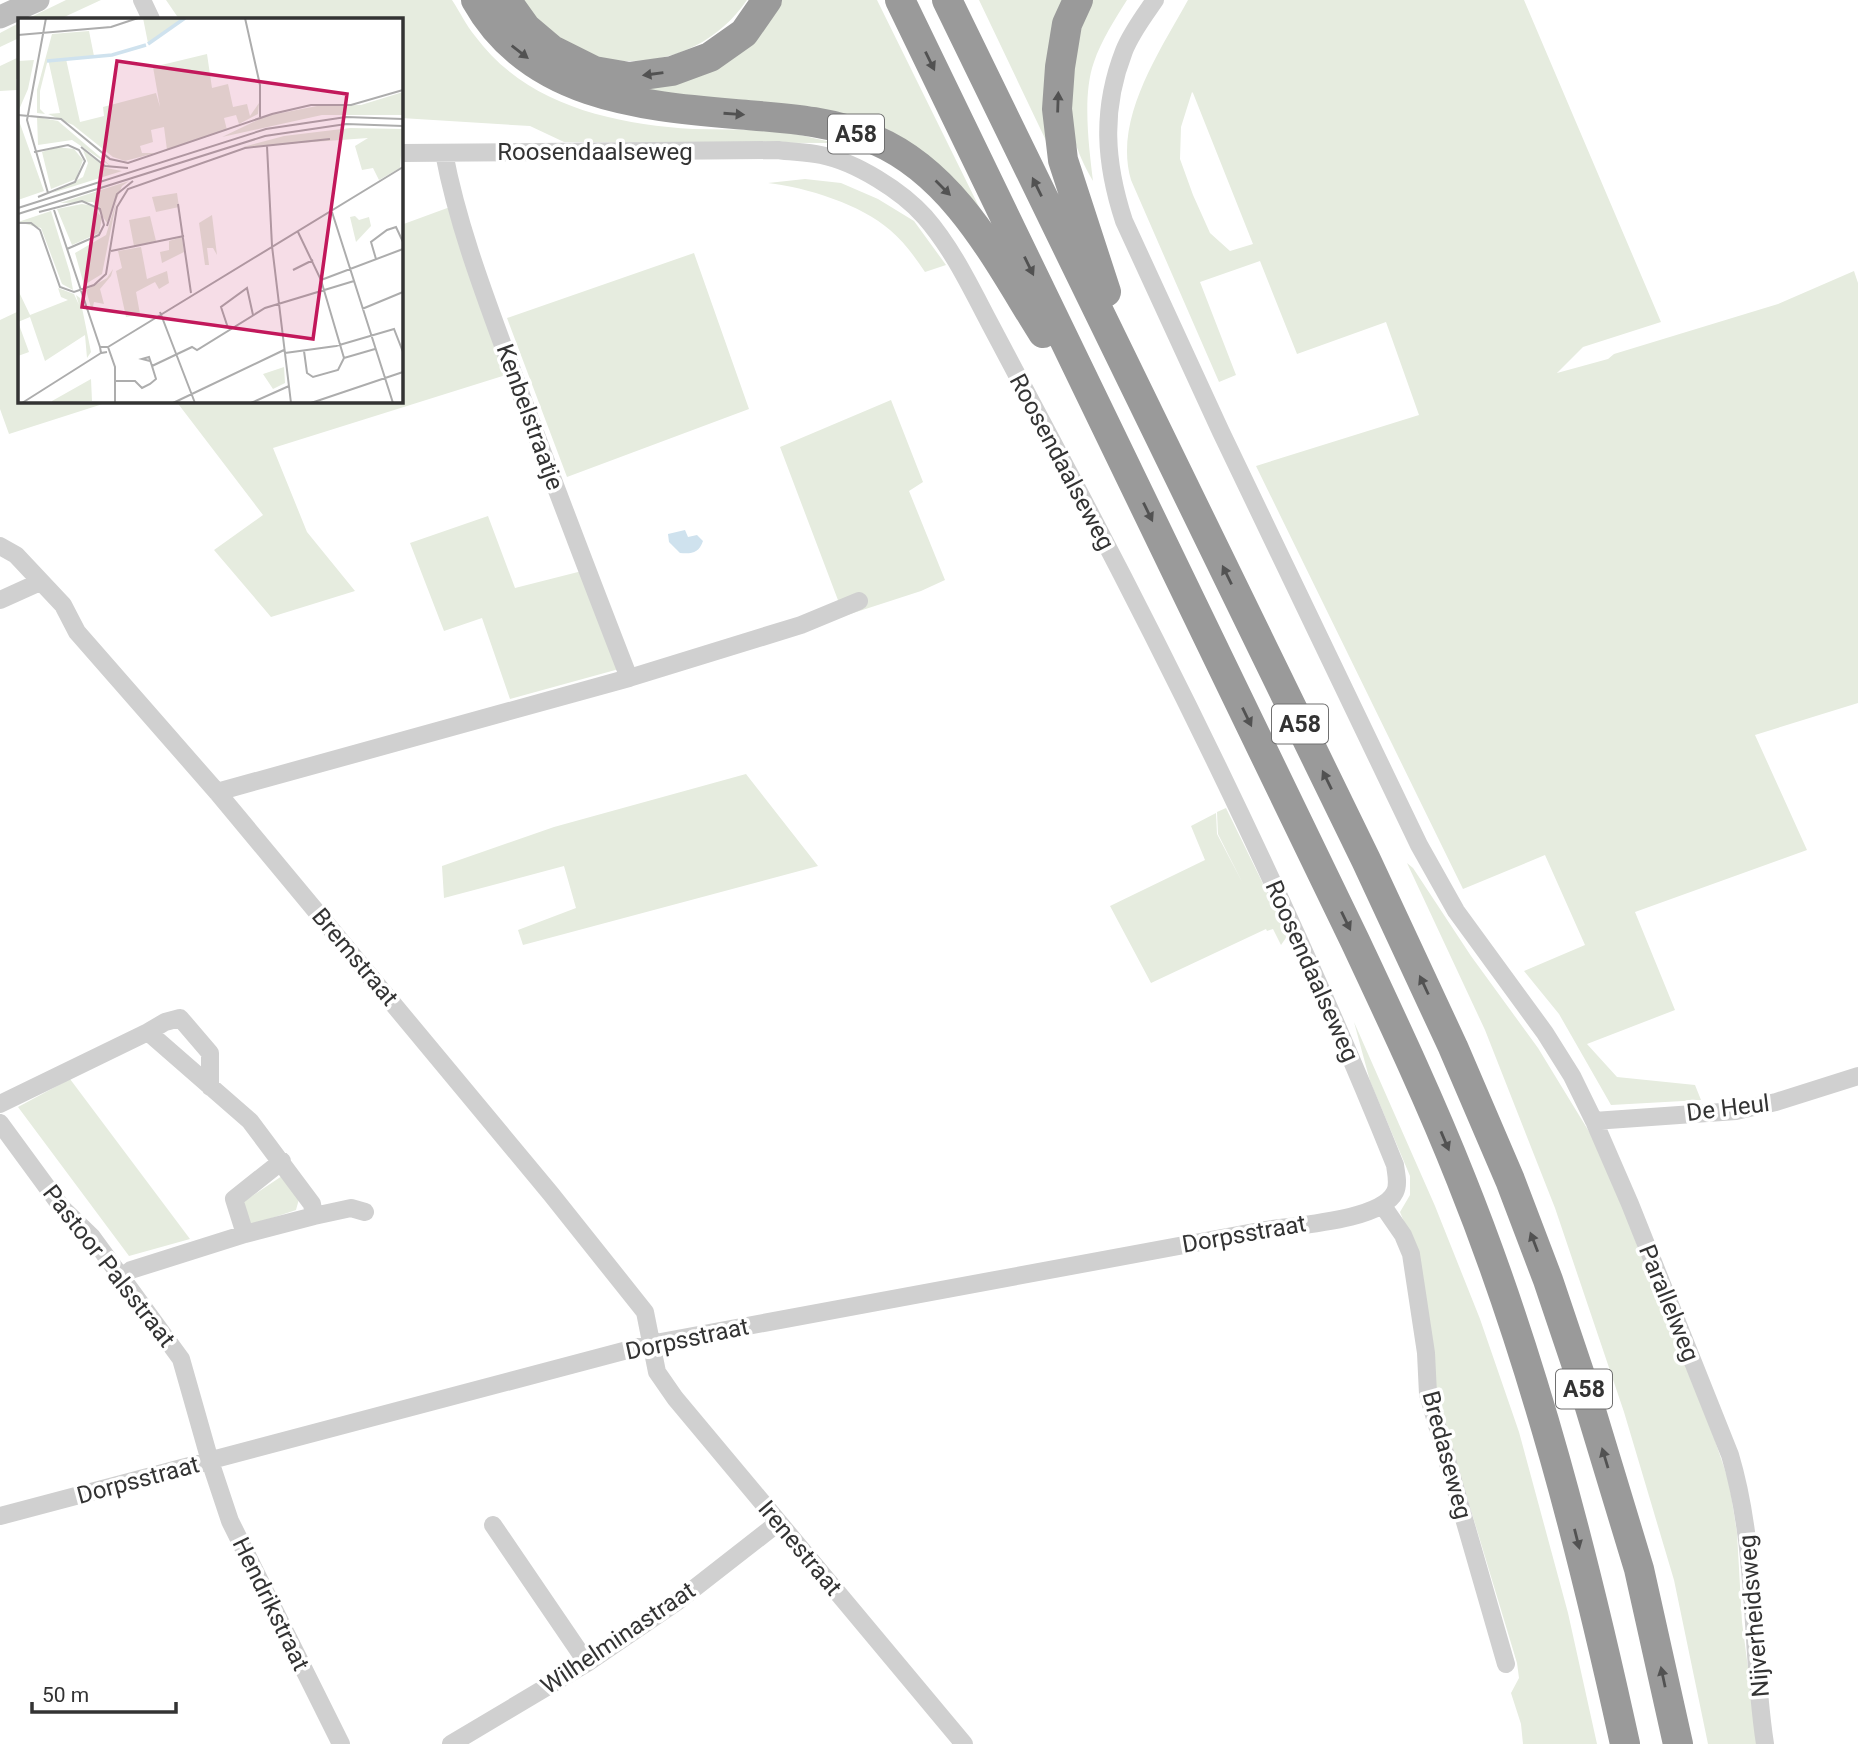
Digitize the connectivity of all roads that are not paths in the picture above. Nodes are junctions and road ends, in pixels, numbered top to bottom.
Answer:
1 (38, 0) edge
2 (142, 0) edge
3 (476, 0) edge
4 (506, 0) edge
5 (767, 0) edge
6 (900, 0) edge
7 (947, 0) edge
8 (1078, 0) edge
9 (1155, 0) edge
10 (0, 17) edge
11 (151, 18) edge
12 (402, 153) edge
13 (444, 153) junction
14 (1142, 402) junction
15 (1118, 450) junction
16 (0, 546) edge
17 (40, 582) junction
18 (0, 600) edge
19 (859, 600) dead end
20 (629, 678) junction
21 (217, 792) junction
22 (148, 1032) junction
23 (1858, 1076) edge
24 (210, 1087) junction
25 (0, 1104) edge
26 (1594, 1121) junction
27 (0, 1122) edge
28 (282, 1161) junction
29 (1383, 1206) junction
30 (366, 1212) dead end
31 (314, 1216) junction
32 (245, 1234) junction
33 (122, 1277) junction
34 (650, 1344) junction
35 (210, 1461) junction
36 (1740, 1488) joint
37 (0, 1516) edge
38 (779, 1523) junction
39 (493, 1525) dead end
40 (587, 1663) junction
41 (1506, 1664) dead end
42 (341, 1744) edge
43 (451, 1744) edge
44 (964, 1744) edge
45 (1625, 1744) edge
46 (1678, 1744) edge
47 (1765, 1744) edge

1 - 10 street
2 - 11 street
3 -> 15 highway, A58
5 -> 4 highway
6 -> 15 highway, Roosendaalseweg / A58
14 -> 7 highway, A58
14 -> 8 highway, A58
9 - 26 street
12 - 13 street, Roosendaalseweg
13 - 20 street, Kenbelstraatje
13 - 29 street, Roosendaalseweg
46 -> 14 highway, A58
15 -> 45 highway, Roosendaalseweg / A58
16 - 17 street, Bremstraat
17 - 18 street
17 - 21 street, Bremstraat
19 - 20 street
20 - 21 street
21 - 34 street, Bremstraat
22 - 24 street
22 - 24 street
22 - 25 street
23 - 26 street, De Heul
24 - 28 street
26 - 36 street, Parallelweg
27 - 33 street, Pastoor Palsstraat
28 - 31 street
28 - 32 street
29 - 34 street, Dorpsstraat
29 - 41 street, Bredaseweg
30 - 31 street
31 - 32 street
32 - 33 street
33 - 35 street, Pastoor Palsstraat
34 - 35 street, Dorpsstraat
34 - 38 street, Irenestraat
35 - 37 street, Dorpsstraat
35 - 42 street, Hendrikstraat
36 - 47 street, Nijverheidsweg
38 - 40 street, Wilhelminastraat
38 - 44 street, Irenestraat
39 - 40 street
40 - 43 street, Wilhelminastraat

